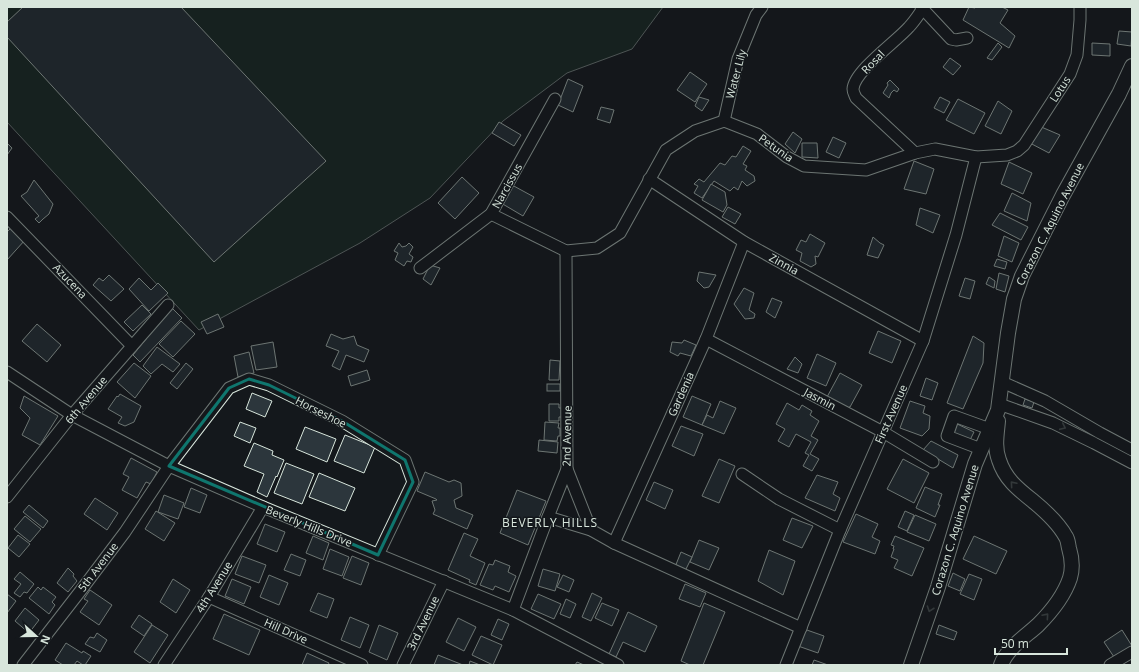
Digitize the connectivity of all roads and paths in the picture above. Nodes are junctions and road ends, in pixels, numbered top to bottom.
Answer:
1 (762, 7) edge
2 (1080, 7) edge
3 (922, 8) edge
4 (967, 38) dead end
5 (1132, 66) edge
6 (555, 100) dead end
7 (724, 120) junction
8 (915, 153) junction
9 (1007, 155) joint
10 (976, 157) junction
11 (649, 179) junction
12 (492, 214) junction
13 (7, 216) edge
14 (744, 242) junction
15 (566, 251) junction
16 (420, 268) dead end
17 (168, 305) dead end
18 (706, 338) junction
19 (923, 341) junction
20 (132, 346) junction
21 (7, 372) edge
22 (1002, 382) junction
23 (999, 407) junction
24 (72, 415) junction
25 (990, 429) junction
26 (883, 432) junction
27 (981, 449) junction
28 (1132, 450) edge
29 (999, 460) junction
30 (933, 462) dead end
31 (1132, 463) edge
32 (975, 464) junction
33 (169, 466) junction
34 (567, 469) junction
35 (742, 474) dead end
36 (7, 498) edge
37 (263, 507) junction
38 (548, 517) junction
39 (591, 530) junction
40 (840, 530) junction
41 (614, 543) junction
42 (378, 555) junction
43 (444, 581) junction
44 (209, 597) junction
45 (513, 610) junction
46 (801, 628) junction
47 (1132, 652) edge
48 (23, 665) edge
49 (164, 665) edge
50 (362, 665) edge
51 (403, 665) edge
52 (618, 665) edge
53 (786, 665) edge
54 (910, 665) edge
55 (1001, 665) edge
56 (1110, 665) edge

1 - 7 street, Water Lily
2 - 9 street, Lotus
3 - 4 street
3 - 8 street, Rosal
5 - 22 main road, Corazon C. Aquino Avenue
6 - 12 street, Narcissus
7 - 8 street, Petunia
7 - 11 street
8 - 10 street, Petunia
9 - 10 street, Petunia
10 - 19 street, First Avenue
11 - 14 street, Zinnia
11 - 15 street
12 - 15 street
12 - 16 street, Narcissus
13 - 20 street, Azucena
14 - 18 street, Gardenia
14 - 19 street, Zinnia
15 - 34 street, 2nd Avenue
17 - 20 street, 6th Avenue
18 - 26 street, Jasmin
18 - 41 street, Gardenia
19 - 26 street, First Avenue
20 - 24 street, 6th Avenue
21 - 24 street, Beverly Hills Drive
22 - 23 main road, Corazon C. Aquino Avenue
22 - 28 street
23 - 25 main road, Corazon C. Aquino Avenue
23 - 29 main road
23 -> 31 street
24 - 33 street, Beverly Hills Drive
24 - 36 street, 6th Avenue
25 - 27 main road, Corazon C. Aquino Avenue
25 - 27 street
26 - 30 street, Jasmin
26 - 40 street, First Avenue
27 - 32 main road, Corazon C. Aquino Avenue
29 - 32 main road
55 -> 29 main road
32 -> 54 main road, Corazon C. Aquino Avenue
33 - 37 street, Beverly Hills Drive
33 - 42 street, Horseshoe
33 - 48 street, 5th Avenue
34 - 38 street, 2nd Avenue
34 - 39 street
35 - 40 street
37 - 42 street, Beverly Hills Drive
37 - 44 street, 4th Avenue
38 - 39 street
38 - 45 street, 2nd Avenue
39 - 41 street
40 - 46 street, First Avenue
41 - 46 street
42 - 43 street, Beverly Hills Drive
43 - 45 street, Beverly Hills Drive
43 - 51 street, 3rd Avenue
44 - 49 street, 4th Avenue
44 - 50 street, Hill Drive
45 - 52 street, Beverly Hills Drive
46 - 53 street, First Avenue
47 - 56 street

